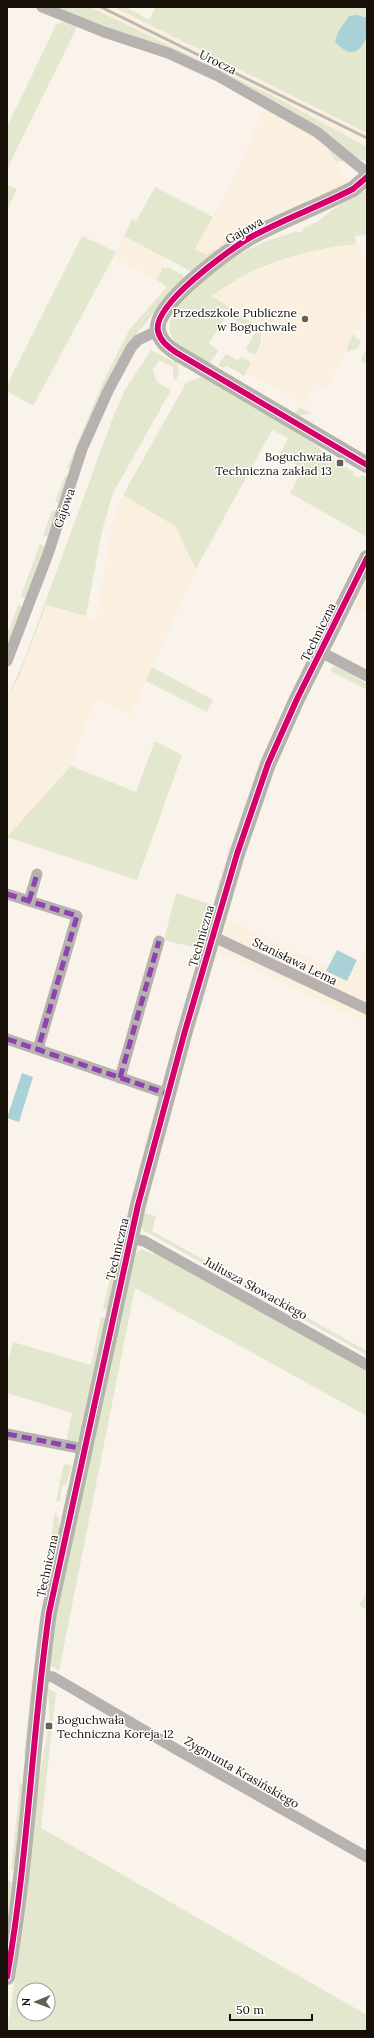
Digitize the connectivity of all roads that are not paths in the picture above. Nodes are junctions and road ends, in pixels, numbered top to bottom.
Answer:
1 (42, 7) edge
2 (367, 173) edge
3 (367, 177) edge
4 (158, 331) junction
5 (367, 465) edge
6 (367, 558) edge
7 (321, 652) junction
8 (7, 661) edge
9 (367, 676) edge
10 (37, 874) dead end
11 (7, 894) edge
12 (29, 901) junction
13 (212, 936) junction
14 (159, 941) dead end
15 (367, 1009) edge
16 (7, 1039) edge
17 (38, 1049) junction
18 (120, 1078) junction
19 (168, 1094) junction
20 (130, 1238) junction
21 (367, 1365) edge
22 (7, 1434) edge
23 (84, 1450) junction
24 (40, 1675) junction
25 (367, 1857) edge
26 (9, 1953) edge
27 (7, 1977) edge

1 - 2 street, Urocza
3 - 4 street, Gajowa
4 - 5 street
4 - 8 street, Gajowa
6 - 7 street, Techniczna
7 - 9 street, Techniczna
7 - 13 street, Techniczna
10 - 12 street
11 - 12 street
12 - 17 street
13 - 15 street, Stanisława Lema
13 - 19 street, Techniczna
14 - 18 street
16 - 17 street
17 - 18 street
18 - 19 street
19 - 20 street, Techniczna
20 - 21 street, Juliusza Słowackiego
20 - 23 street, Techniczna
22 - 23 street
23 - 24 street, Techniczna
24 - 25 street, Zygmunta Krasińskiego
24 - 26 street, Techniczna
26 - 27 street, Techniczna

